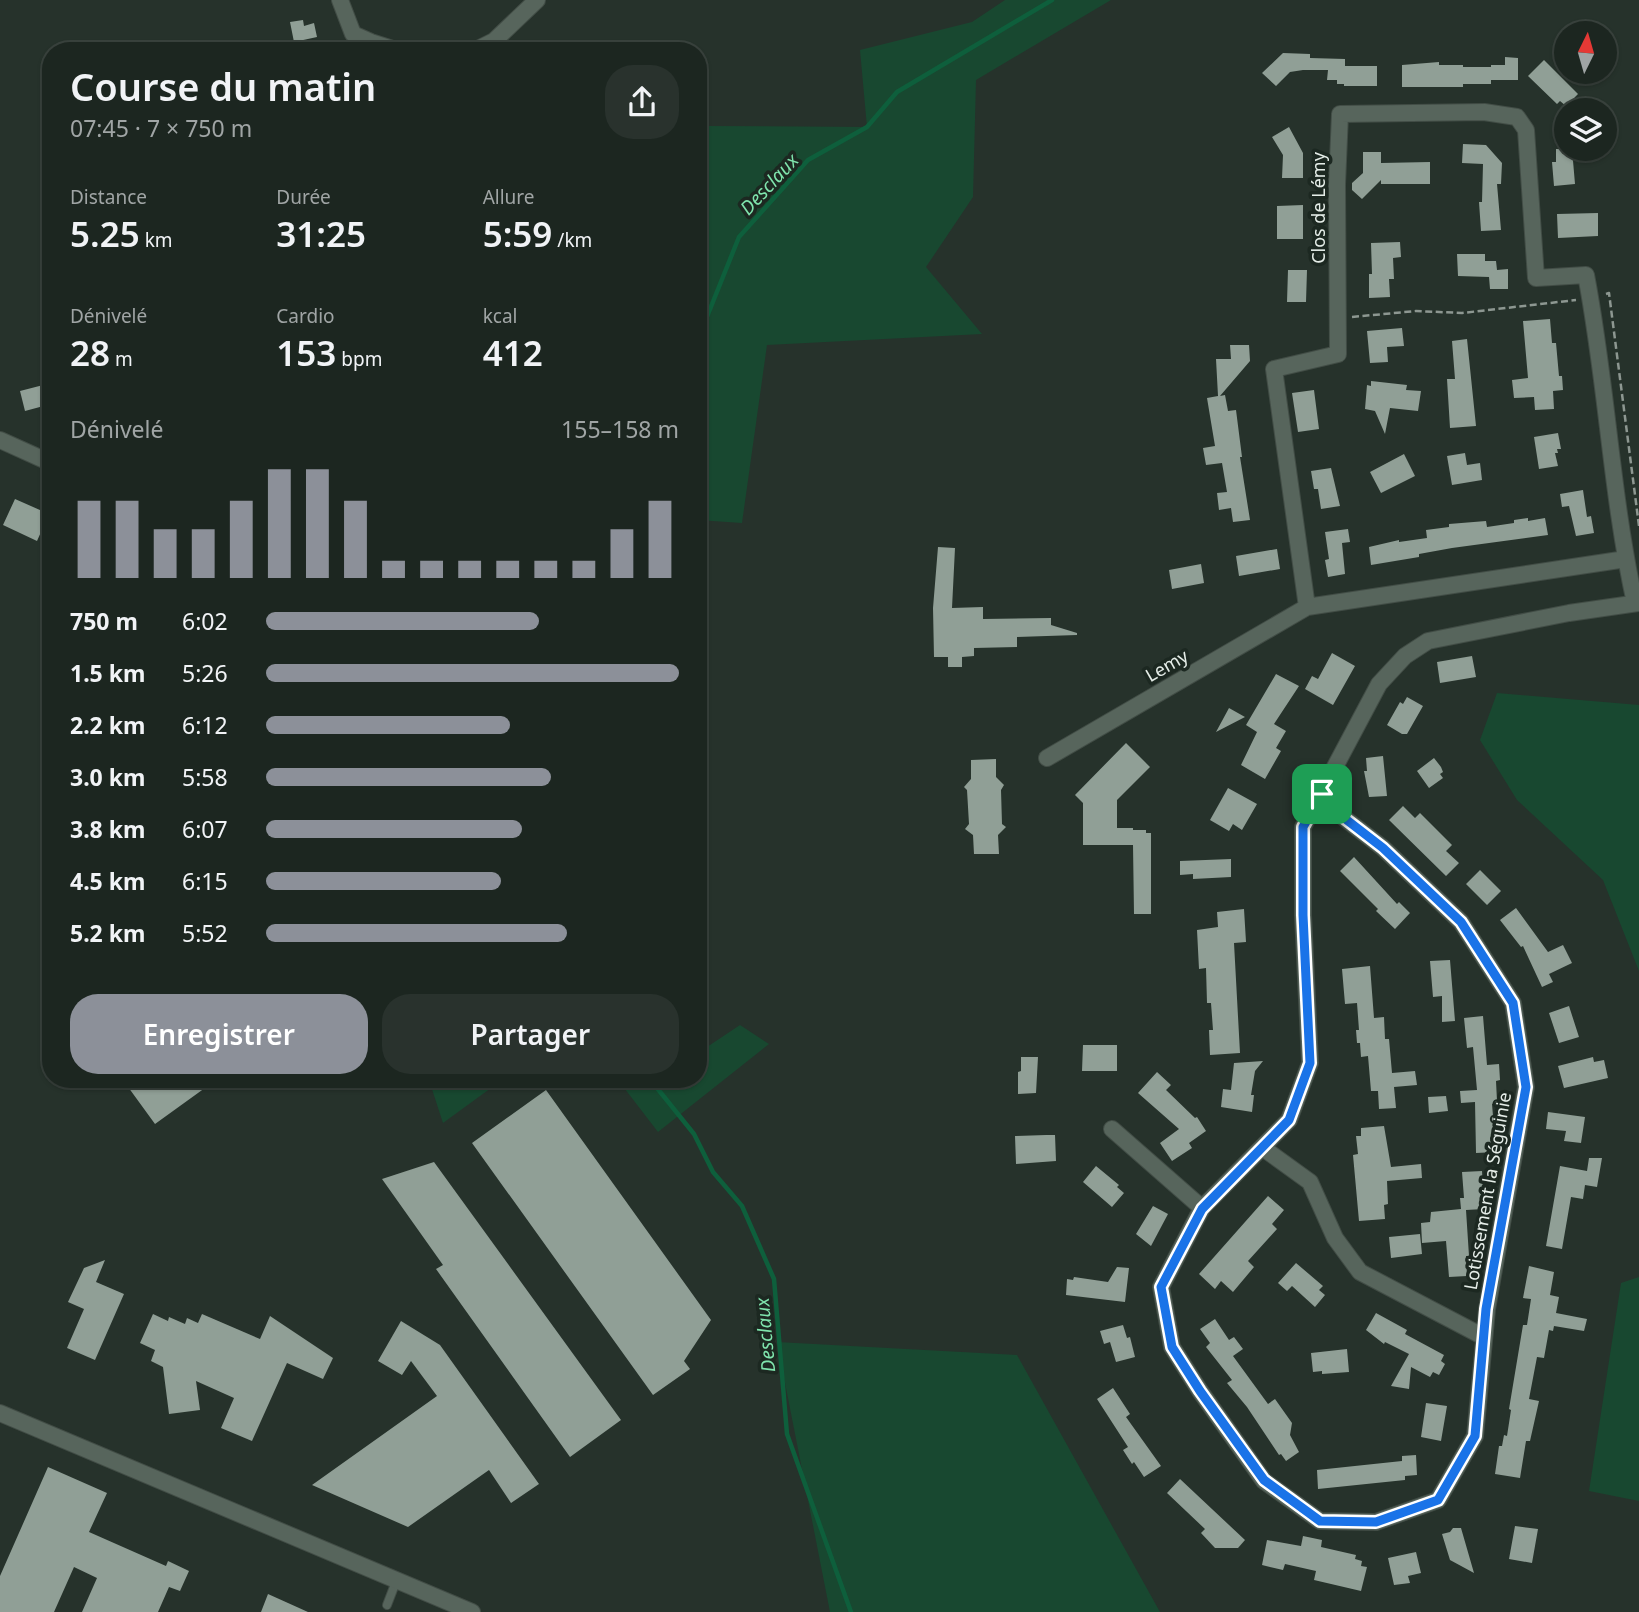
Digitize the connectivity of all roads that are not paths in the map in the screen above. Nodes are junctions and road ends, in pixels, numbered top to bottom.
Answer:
1 (340, 0) edge
2 (537, 0) edge
3 (375, 42) edge
4 (492, 42) edge
5 (0, 440) edge
6 (42, 459) edge
7 (1626, 559) junction
8 (1637, 603) edge
9 (1307, 607) junction
10 (1046, 758) dead end
11 (1322, 794) junction
12 (1112, 1129) dead end
13 (1262, 1148) junction
14 (1202, 1209) junction
15 (1484, 1336) junction
16 (0, 1413) edge
17 (397, 1579) junction
18 (387, 1605) dead end
19 (472, 1612) edge

1 - 3 street
2 - 4 street
5 - 6 street
7 - 8 street, Clos de Lémy
7 - 9 street
7 - 9 street, Clos de Lémy
8 - 11 street, Lotissement la Séguinie
9 - 10 street, Lemy
11 - 13 street, Lotissement la Séguinie
11 - 15 street, Lotissement la Séguinie
12 - 14 street
13 - 14 street, Lotissement la Séguinie
13 - 15 street
14 - 15 street, Lotissement la Séguinie
16 - 17 street
17 - 18 lane
17 - 19 street

